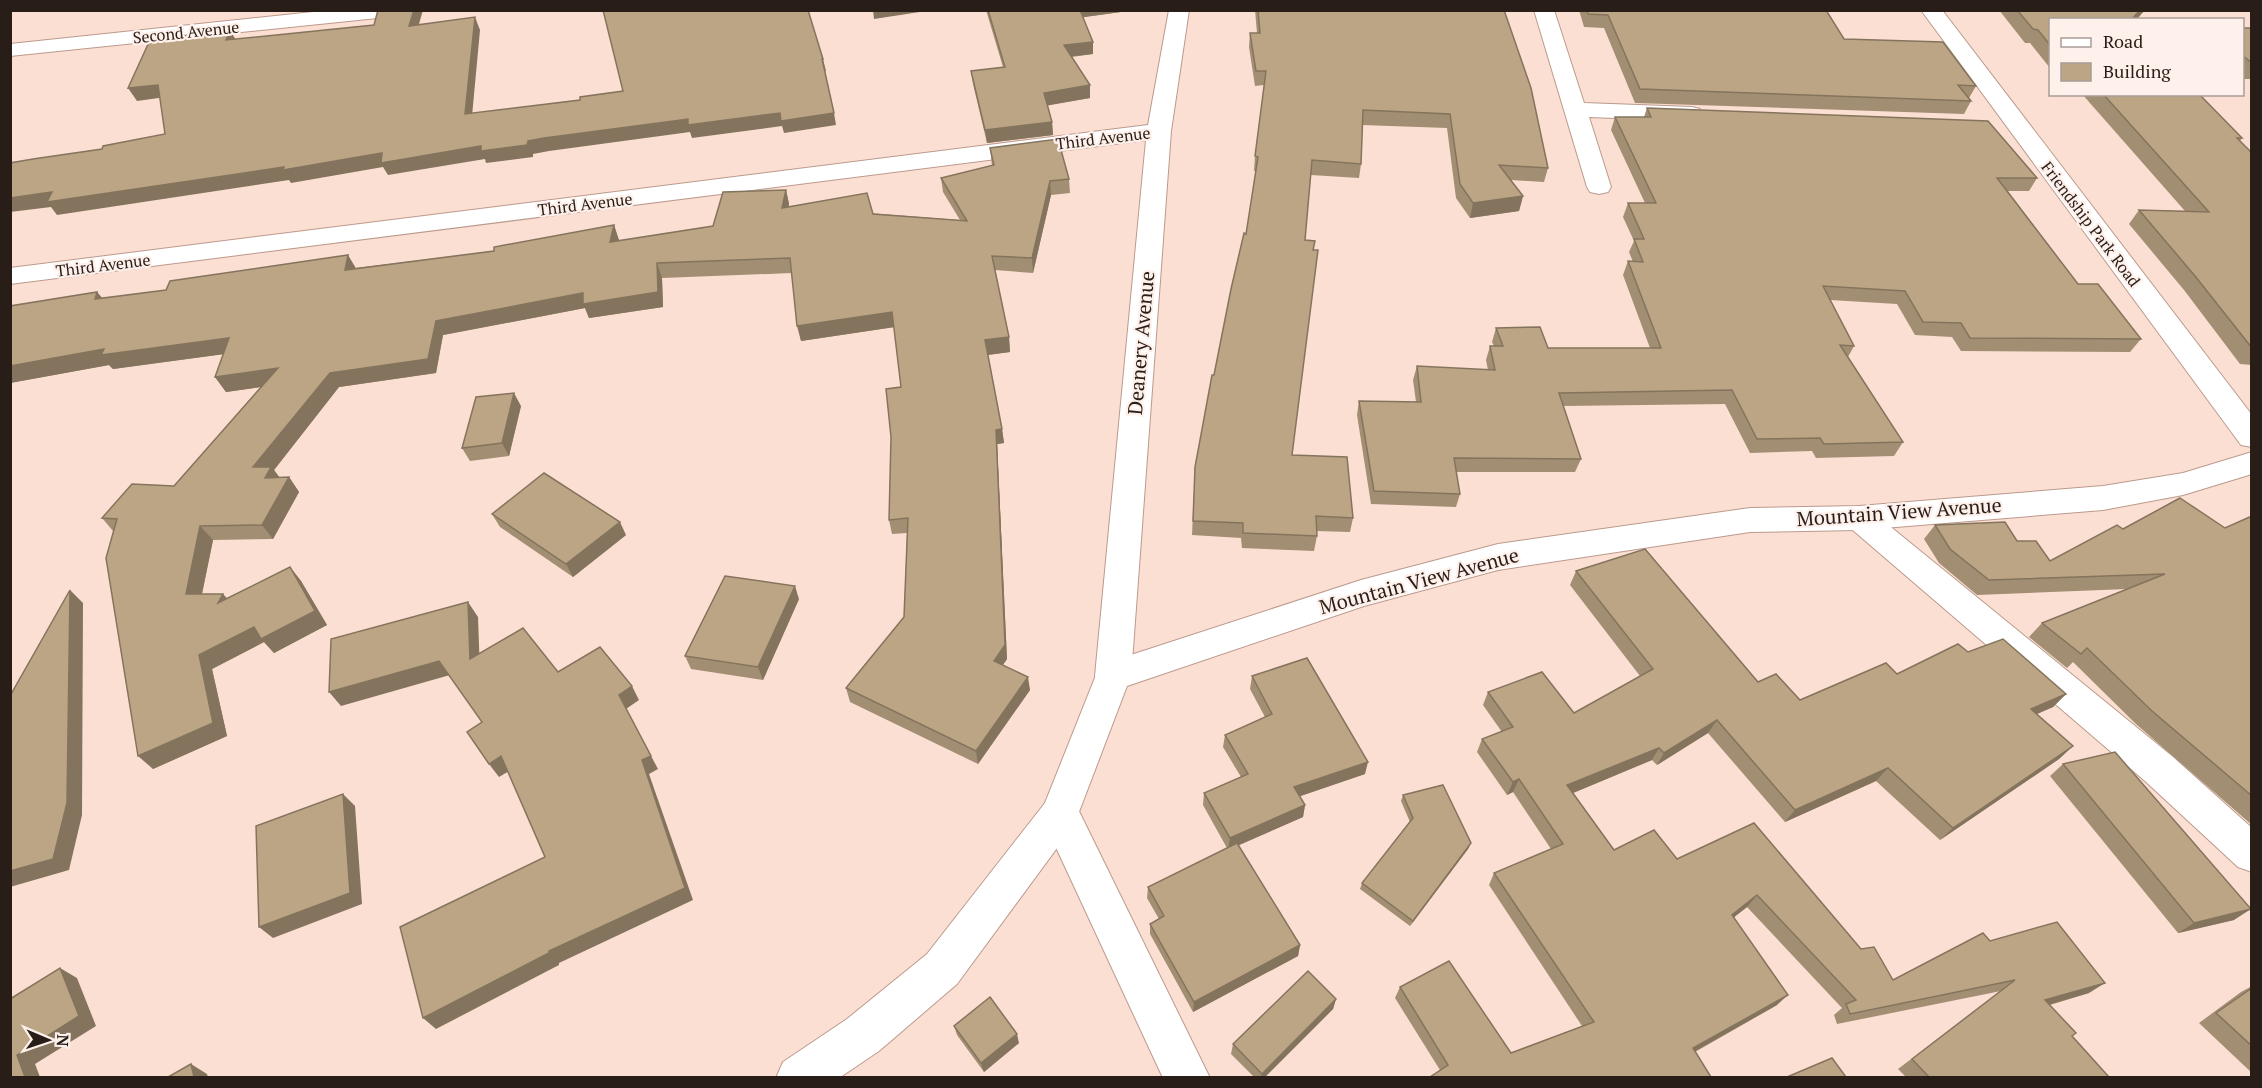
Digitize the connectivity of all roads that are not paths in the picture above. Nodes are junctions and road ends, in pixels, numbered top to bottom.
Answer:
1 (397, 10) edge
2 (1179, 10) edge
3 (1544, 10) edge
4 (1931, 10) edge
5 (10, 50) edge
6 (1575, 110) junction
7 (1719, 115) edge
8 (1159, 131) junction
9 (1599, 187) dead end
10 (10, 276) edge
11 (2252, 437) edge
12 (2252, 464) edge
13 (1859, 518) junction
14 (1113, 676) junction
15 (1060, 813) junction
16 (2252, 854) edge
17 (799, 1077) edge
18 (1187, 1077) edge

1 - 5 street, Second Avenue
2 - 8 street, Deanery Avenue
3 - 6 street
4 - 11 street, Friendship Park Road
6 - 7 street
6 - 9 street
8 - 10 street, Third Avenue
8 - 14 street, Deanery Avenue
12 - 13 street, Mountain View Avenue
13 - 14 street, Mountain View Avenue
13 - 16 street
14 - 15 street
15 - 17 street
15 - 18 street

